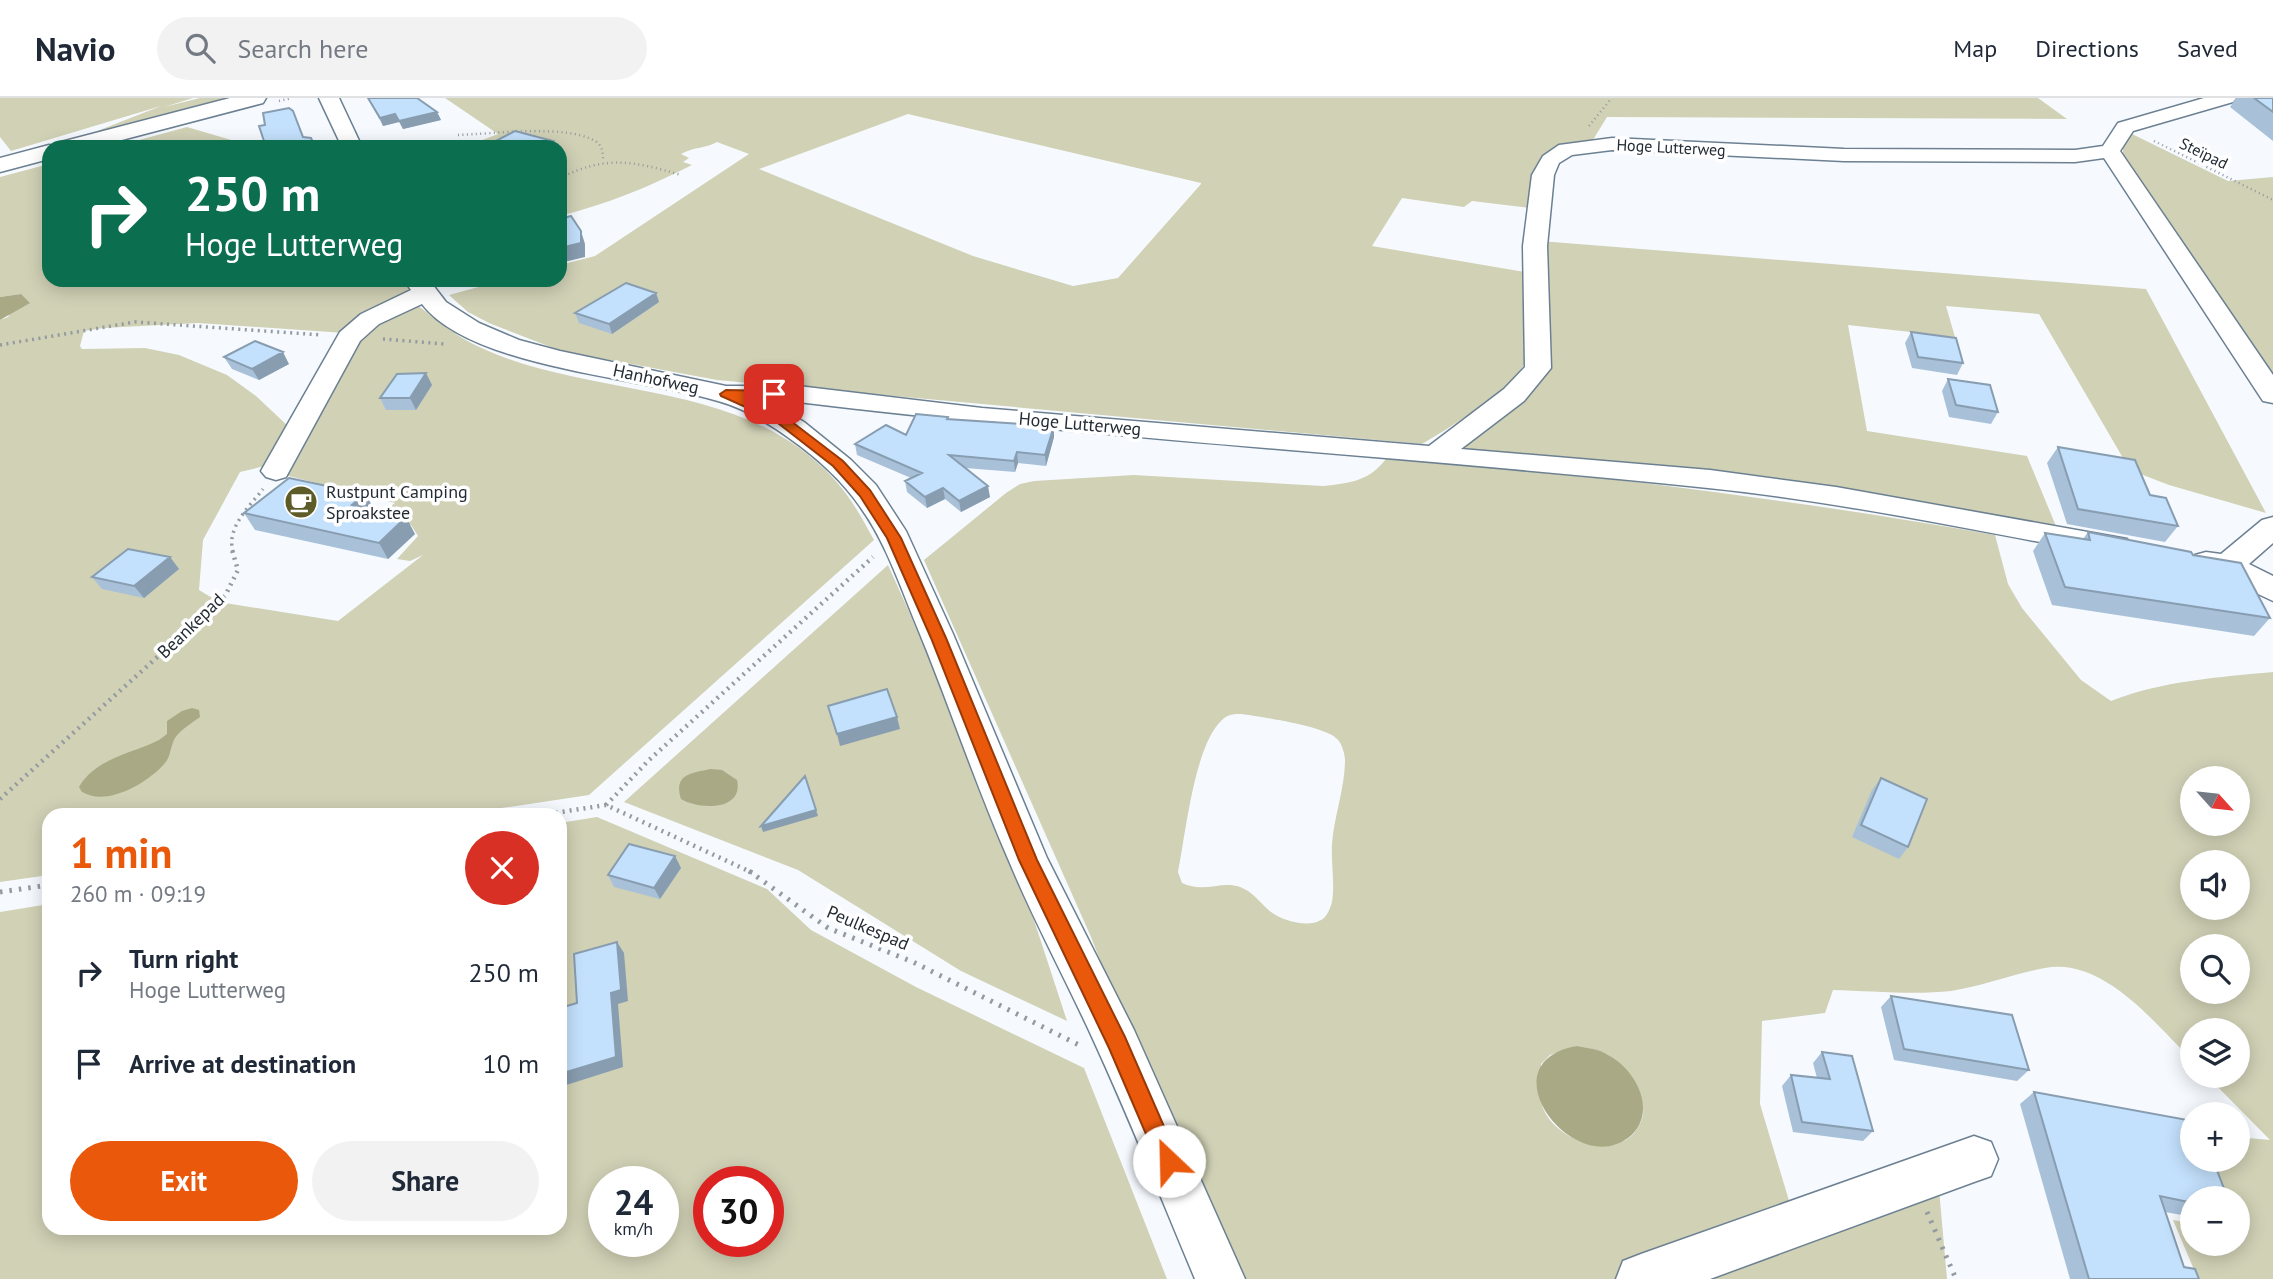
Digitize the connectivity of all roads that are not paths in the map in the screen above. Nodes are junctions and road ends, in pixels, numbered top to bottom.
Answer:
1 (255, 98) edge
2 (329, 98) edge
3 (2226, 98) edge
4 (96, 140) edge
5 (349, 140) edge
6 (2110, 150) junction
7 (42, 154) edge
8 (0, 165) edge
9 (419, 287) edge
10 (726, 394) junction
11 (2273, 395) edge
12 (1436, 454) junction
13 (276, 471) road end
14 (2273, 527) edge
15 (2227, 566) junction
16 (2273, 590) edge
17 (1974, 1158) dead end
18 (1220, 1279) edge
19 (1641, 1279) edge

1 - 4 main road
2 - 5 street
3 - 6 street
6 - 11 street
6 - 12 street, Hoge Lutterweg
7 - 8 main road
9 - 10 street, Hanhofweg
9 - 13 street
10 - 12 street, Hoge Lutterweg
10 - 18 street, Hanhofweg
12 - 15 street, Hoge Lutterweg
14 - 15 street
15 - 16 street, Hoge Lutterweg
17 - 19 street

